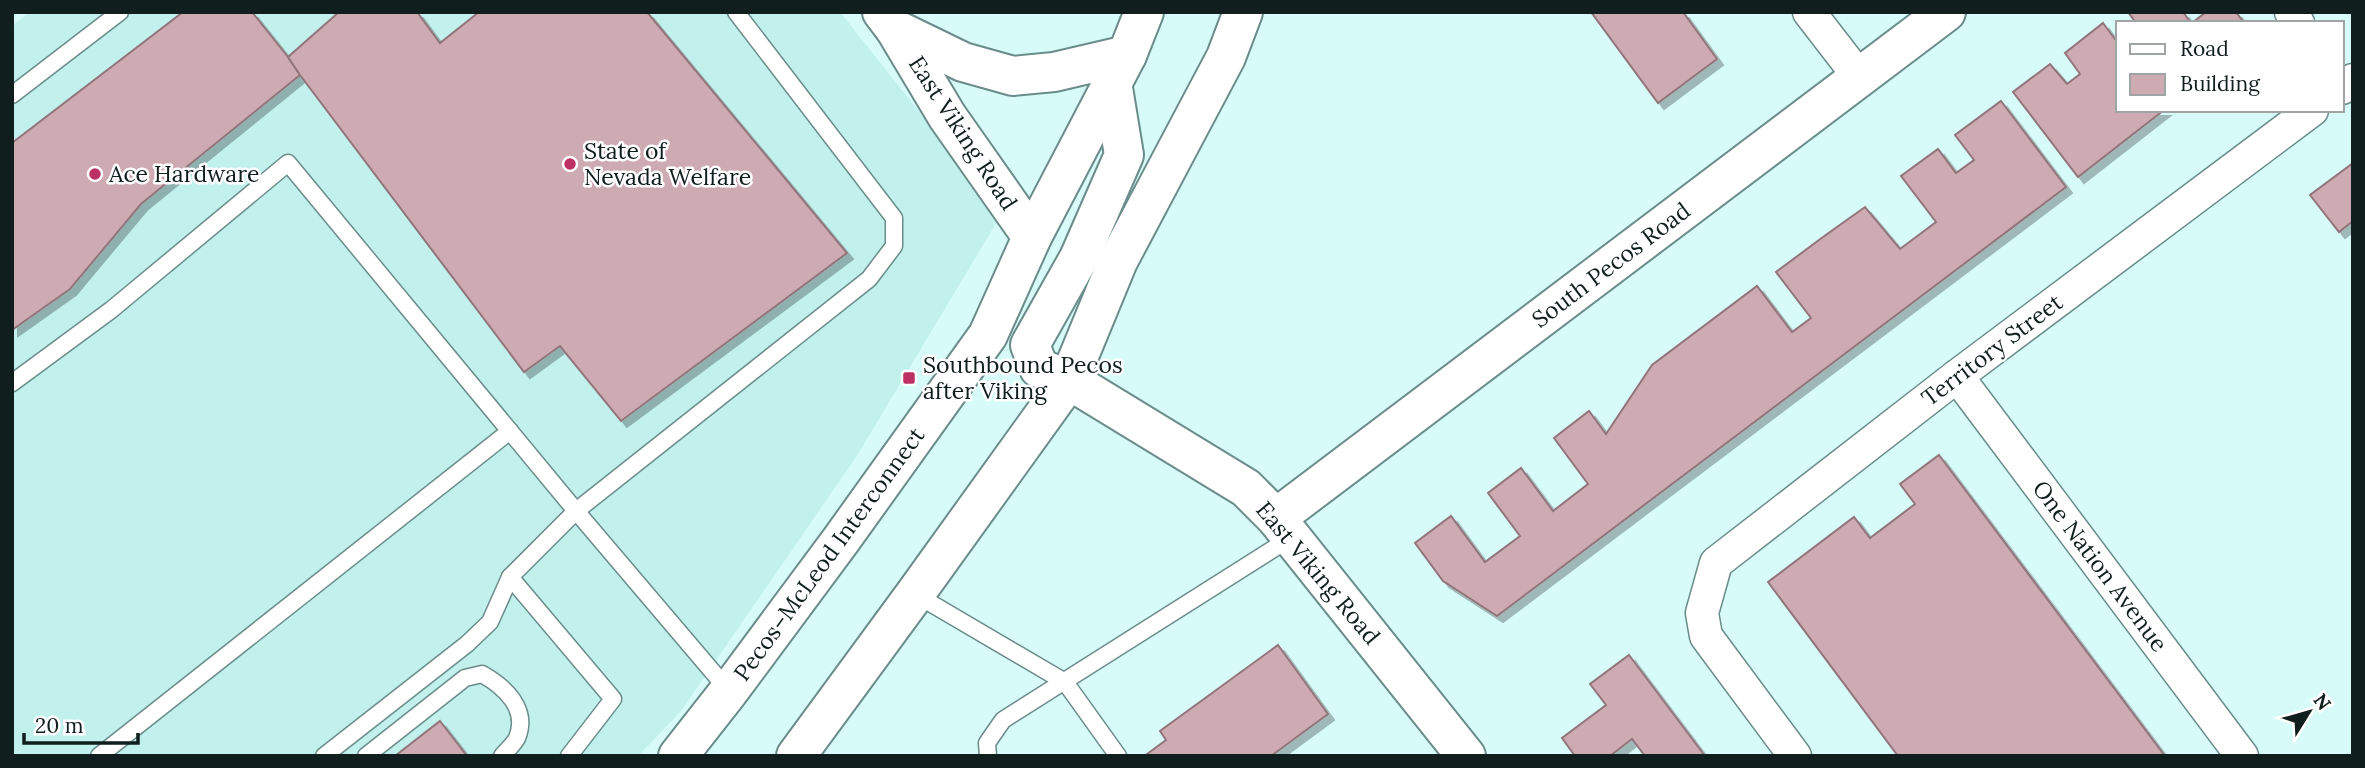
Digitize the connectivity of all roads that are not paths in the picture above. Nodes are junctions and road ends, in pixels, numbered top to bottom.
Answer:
1 (120, 12) edge
2 (736, 12) edge
3 (1144, 12) edge
4 (1243, 12) edge
5 (1809, 12) edge
6 (1947, 12) edge
7 (888, 20) edge
8 (1120, 69) junction
9 (1860, 78) junction
10 (12, 95) edge
11 (2309, 112) edge
12 (1032, 237) junction
13 (1957, 376) junction
14 (1069, 380) junction
15 (12, 383) edge
16 (510, 431) junction
17 (576, 511) junction
18 (1284, 528) junction
19 (510, 577) junction
20 (915, 594) junction
21 (1065, 682) junction
22 (729, 691) junction
23 (99, 756) edge
24 (324, 756) edge
25 (366, 756) edge
26 (502, 756) edge
27 (569, 756) edge
28 (678, 756) edge
29 (796, 756) edge
30 (988, 756) edge
31 (1118, 756) edge
32 (1466, 756) edge
33 (1794, 756) edge
34 (2242, 756) edge

1 - 10 lane
2 - 17 lane
3 - 8 main road, Pecos–McLeod Interconnect
4 - 14 main road
5 - 9 street
6 - 9 main road, South Pecos Road
7 - 8 main road, East Viking Road
7 - 12 main road, East Viking Road
8 - 12 main road, Pecos–McLeod Interconnect
8 - 14 main road, East Viking Road
9 - 18 main road, South Pecos Road
11 - 13 street, Territory Street
12 - 22 main road, Pecos–McLeod Interconnect
13 - 33 street, Territory Street
13 - 34 street, One Nation Avenue
14 - 18 main road, East Viking Road
14 - 20 main road
15 - 16 lane
16 - 17 lane
16 - 23 lane
17 - 19 lane
17 - 22 lane
18 - 21 lane
18 - 32 main road, East Viking Road
19 - 24 lane
19 - 27 lane
20 - 21 lane
20 - 29 main road
21 - 30 lane
21 - 31 lane
22 - 28 main road, Pecos–McLeod Interconnect
25 - 26 lane

